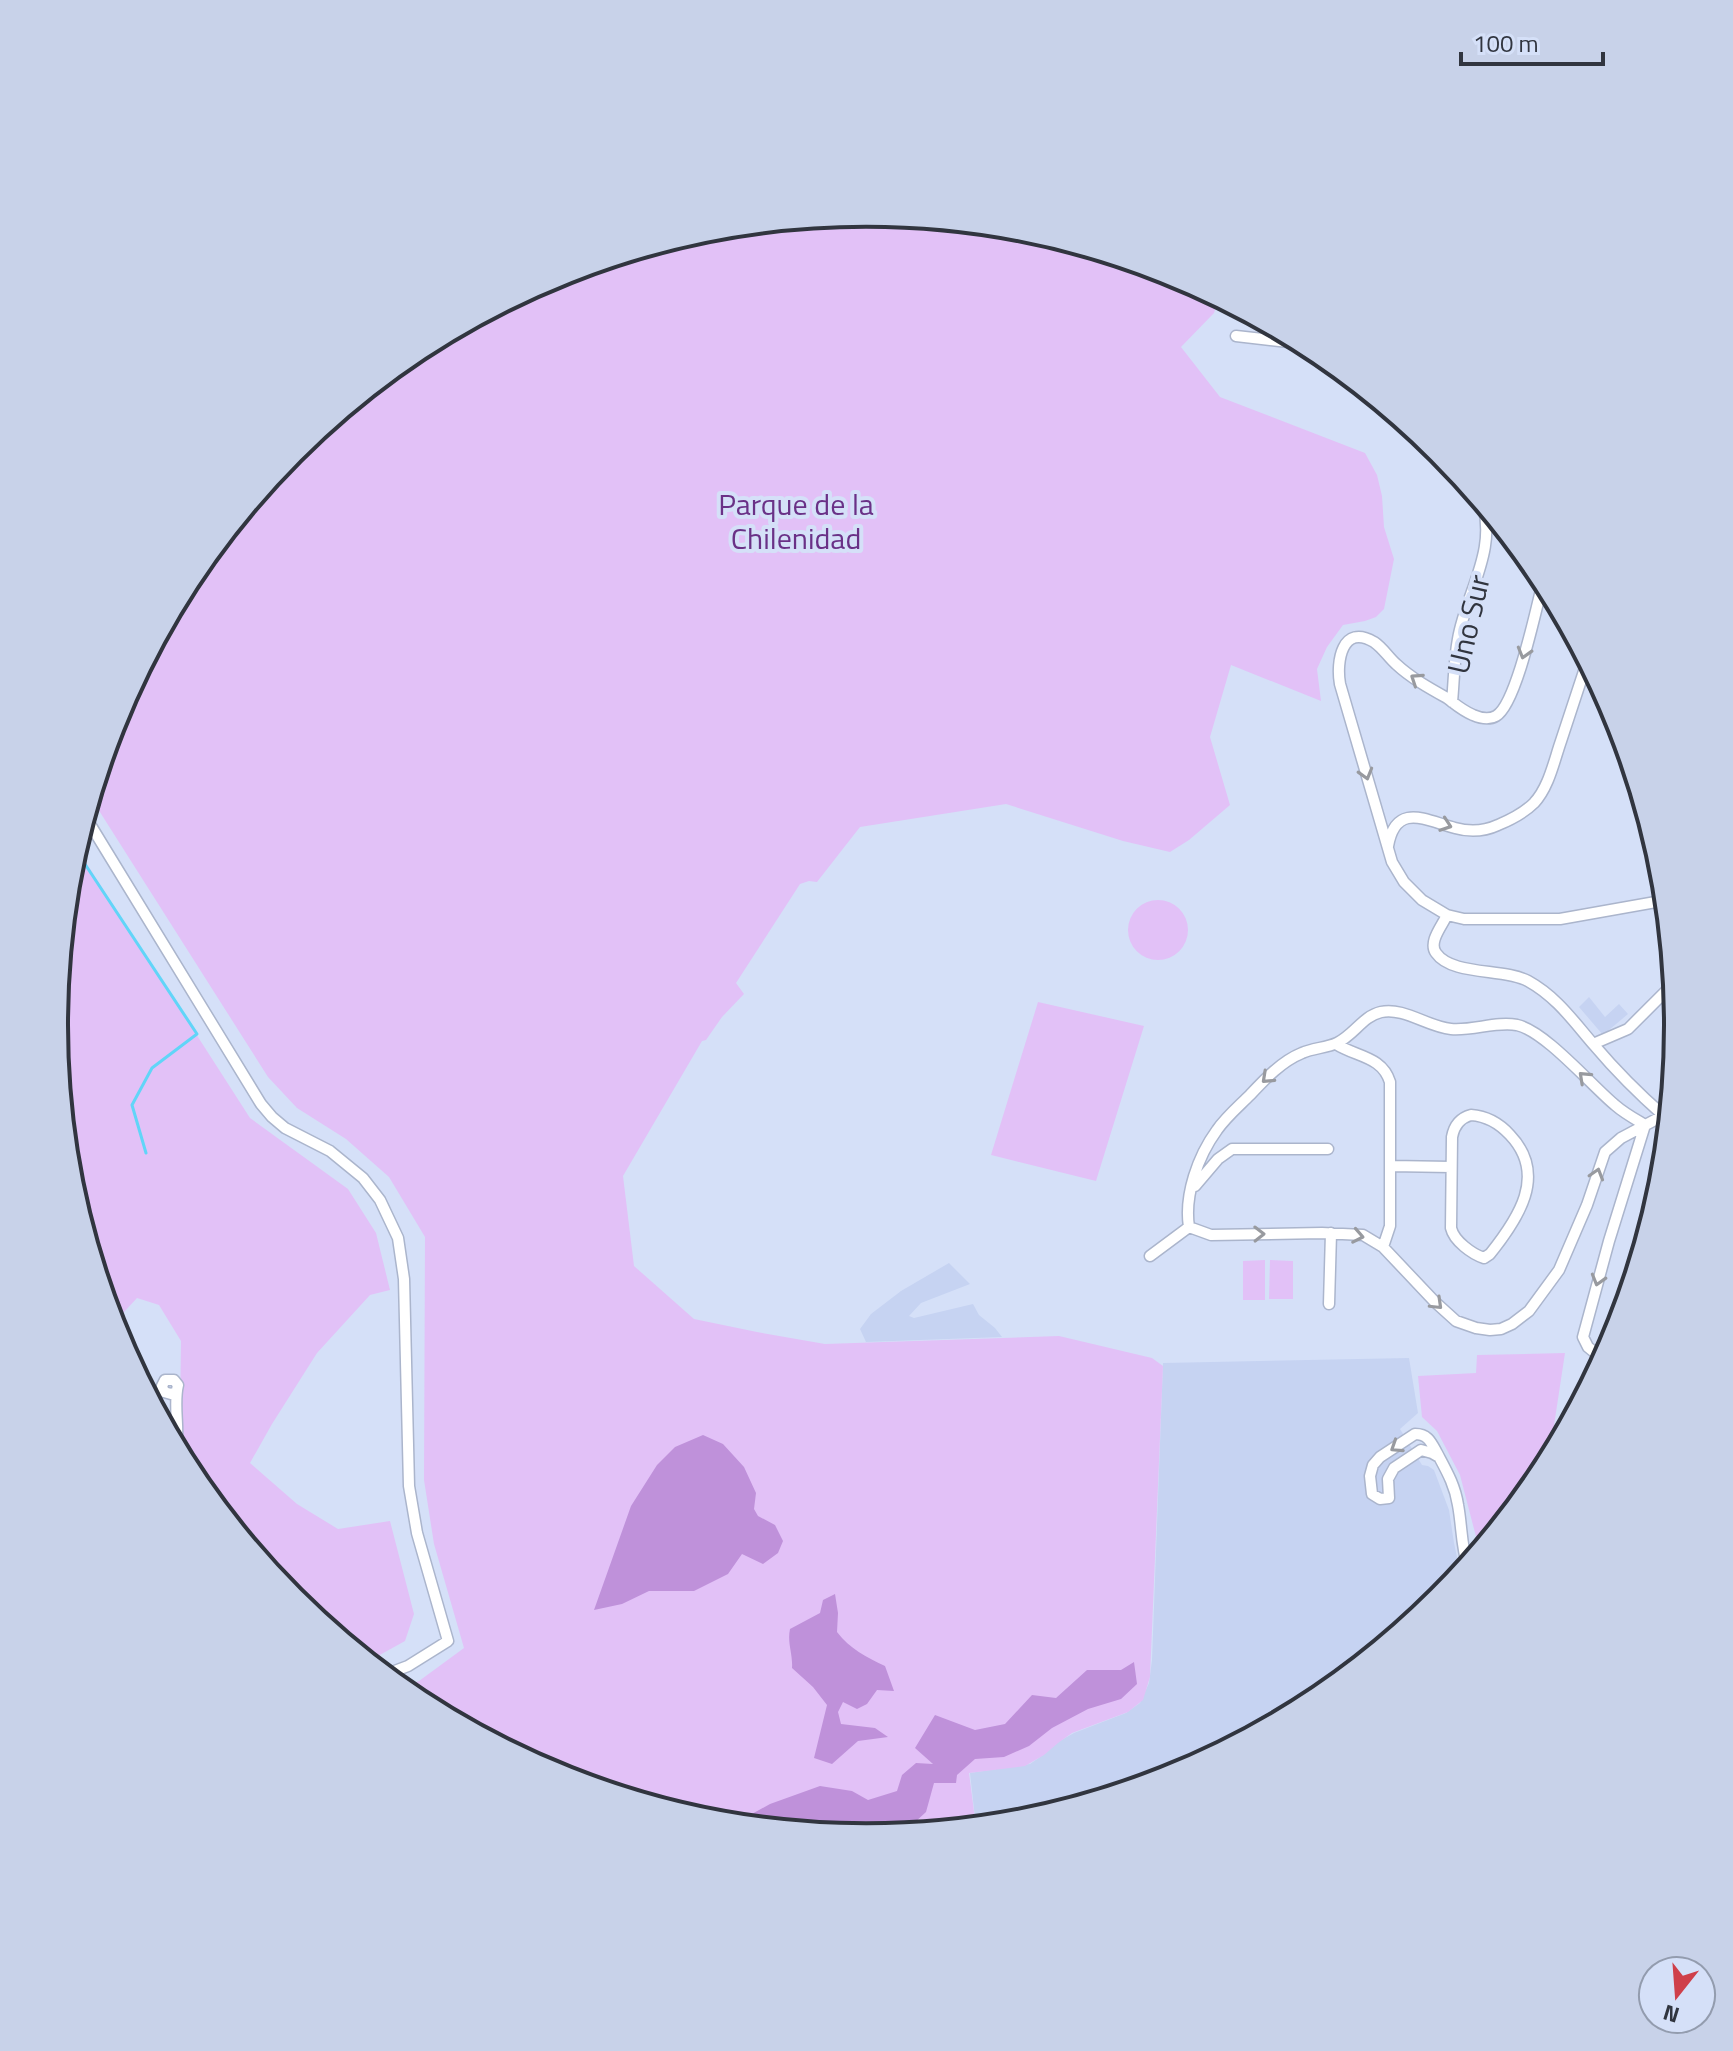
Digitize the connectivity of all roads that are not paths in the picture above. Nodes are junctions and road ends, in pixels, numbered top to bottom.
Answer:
1 (1236, 336) dead end
2 (1276, 341) edge
3 (1486, 522) edge
4 (1539, 596) edge
5 (1583, 673) edge
6 (1452, 702) junction
7 (93, 829) edge
8 (1387, 848) junction
9 (1655, 902) edge
10 (1447, 915) junction
11 (1664, 993) edge
12 (1336, 1044) junction
13 (1593, 1044) junction
14 (1660, 1109) edge
15 (1659, 1118) edge
16 (1645, 1125) junction
17 (1328, 1149) dead end
18 (1391, 1166) junction
19 (1451, 1167) junction
20 (1191, 1191) junction
21 (1189, 1227) junction
22 (1331, 1233) junction
23 (1383, 1247) junction
24 (1150, 1256) dead end
25 (1329, 1304) dead end
26 (1595, 1352) edge
27 (174, 1393) dead end
28 (177, 1428) edge
29 (1439, 1457) junction
30 (1465, 1554) edge
31 (396, 1670) edge

1 - 2 street
3 - 6 street, Uno Sur
4 -> 6 street
8 -> 5 street
6 -> 8 street
7 - 31 street
8 - 10 street
9 - 10 street
10 - 13 street
11 - 13 street
16 -> 12 street
12 - 18 street
12 -> 20 street
13 - 14 street
15 - 16 street
23 -> 16 street
16 -> 26 street
17 - 20 street
18 - 19 street
18 - 23 street
19 - 19 street
20 - 21 street
21 -> 22 street
21 - 24 street
22 -> 23 street
22 - 25 street
27 - 28 street
29 -> 29 street
29 - 30 street

